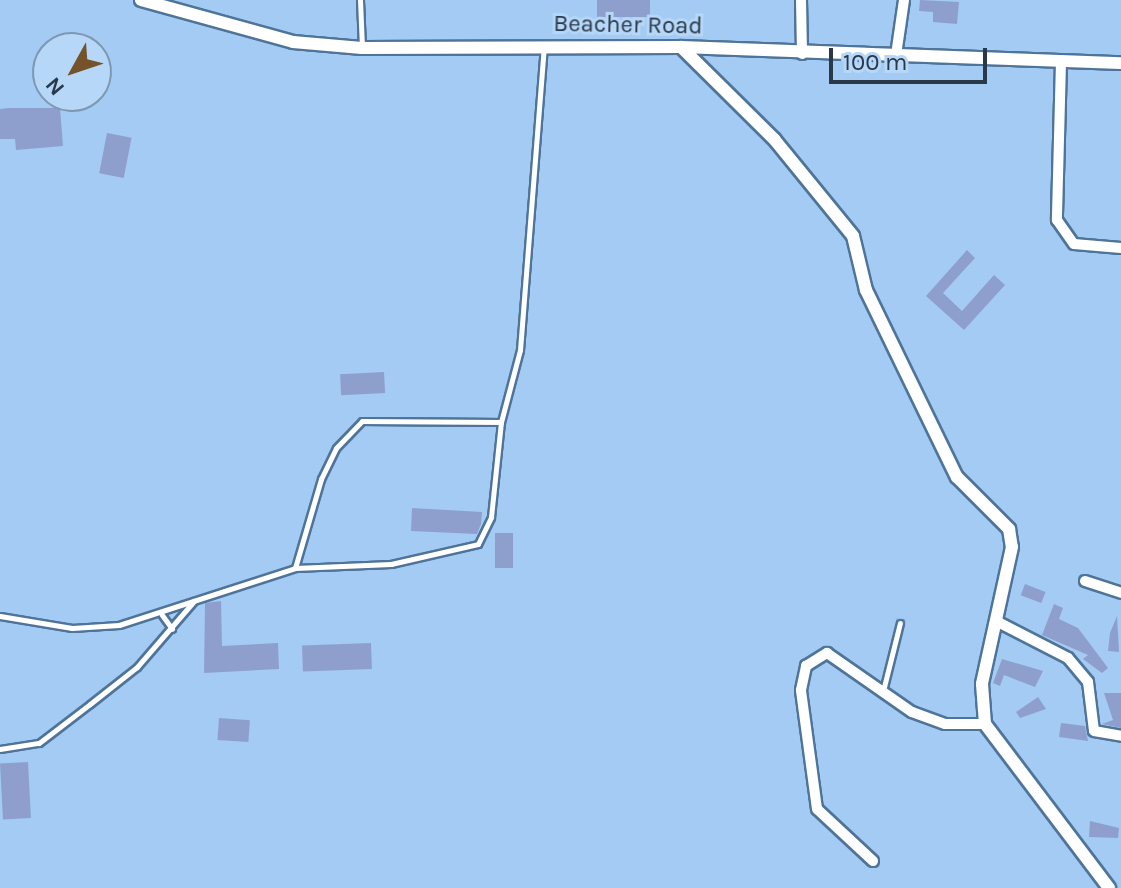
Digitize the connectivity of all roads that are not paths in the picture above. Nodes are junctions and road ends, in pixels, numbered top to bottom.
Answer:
1 (360, 0) edge
2 (801, 0) edge
3 (904, 0) edge
4 (146, 1) edge
5 (544, 46) junction
6 (681, 47) junction
7 (362, 48) junction
8 (802, 54) junction
9 (896, 55) junction
10 (1061, 62) junction
11 (1121, 63) edge
12 (1121, 248) edge
13 (501, 422) junction
14 (295, 568) junction
15 (1085, 581) dead end
16 (1121, 593) edge
17 (195, 600) junction
18 (162, 615) junction
19 (0, 616) edge
20 (996, 621) junction
21 (900, 623) dead end
22 (172, 629) junction
23 (883, 692) junction
24 (985, 724) junction
25 (1121, 736) edge
26 (0, 749) edge
27 (873, 861) dead end
28 (1109, 888) edge

1 - 7 lane
2 - 8 street
3 - 9 street
4 - 7 street, Beacher Road
5 - 6 street, Beacher Road
5 - 7 street, Beacher Road
5 - 13 lane
6 - 8 street, Beacher Road
6 - 20 street
8 - 9 street, Beacher Road
9 - 10 street, Beacher Road
10 - 11 street, Beacher Road
10 - 12 street
13 - 14 lane
13 - 14 lane
14 - 17 lane
15 - 16 street
17 - 18 lane
17 - 22 lane
18 - 19 lane
18 - 22 lane
20 - 24 street
20 - 25 street
21 - 23 lane
22 - 26 lane
23 - 24 street
23 - 27 street
24 - 28 street

